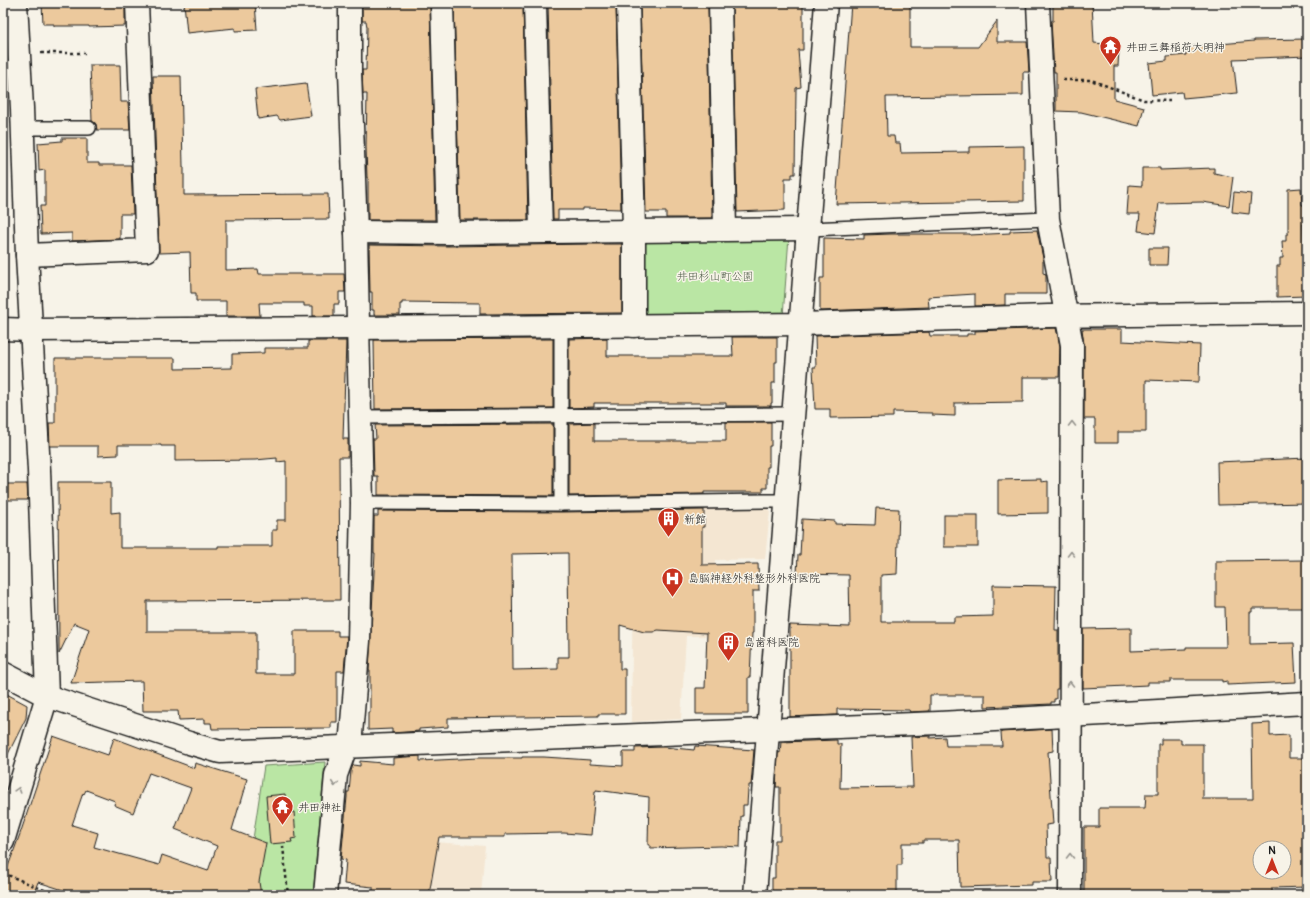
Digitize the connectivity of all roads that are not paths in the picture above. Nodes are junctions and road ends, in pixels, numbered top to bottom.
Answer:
1 (16, 3) edge
2 (137, 3) edge
3 (350, 3) edge
4 (442, 3) edge
5 (535, 3) edge
6 (628, 3) edge
7 (720, 3) edge
8 (826, 3) edge
9 (1038, 3) edge
10 (22, 128) junction
11 (89, 128) dead end
12 (1048, 219) junction
13 (725, 229) junction
14 (810, 229) junction
15 (634, 230) junction
16 (356, 232) junction
17 (448, 232) junction
18 (541, 232) junction
19 (27, 255) junction
20 (1307, 313) edge
21 (1067, 316) junction
22 (800, 324) junction
23 (561, 326) junction
24 (634, 326) junction
25 (357, 328) junction
26 (3, 329) edge
27 (31, 330) junction
28 (794, 414) junction
29 (359, 416) junction
30 (562, 416) junction
31 (786, 501) junction
32 (362, 503) junction
33 (561, 504) junction
34 (3, 673) edge
35 (47, 696) junction
36 (1307, 703) edge
37 (1070, 717) junction
38 (768, 730) junction
39 (348, 747) junction
40 (3, 841) edge
41 (325, 895) edge
42 (755, 895) edge
43 (1070, 895) edge

1 - 10 street
2 - 19 street
3 - 16 street
4 - 17 street
5 - 18 street
6 - 15 street
7 - 13 street
8 - 14 street
9 - 12 street
10 - 11 lane
10 - 19 street
12 - 14 lane
12 - 21 street
13 - 14 street
13 - 15 street
14 - 22 street
15 - 18 street
15 - 24 street
16 - 17 street
16 - 25 street
17 - 18 street
19 - 27 street
20 - 21 street
21 - 22 street
37 -> 21 street
22 - 24 street
22 - 28 street
23 - 24 street
23 - 25 street
23 - 30 lane
25 - 27 street
25 - 29 street
26 - 27 street
27 - 35 street
28 - 30 lane
28 - 31 street
29 - 30 lane
29 - 32 street
30 - 33 lane
31 - 33 lane
31 - 38 street
32 - 33 lane
32 - 39 street
34 - 35 street
35 - 39 street
40 -> 35 street
36 - 37 street
37 - 38 street
43 -> 37 street
38 - 39 street
38 - 42 street
39 -> 41 street

